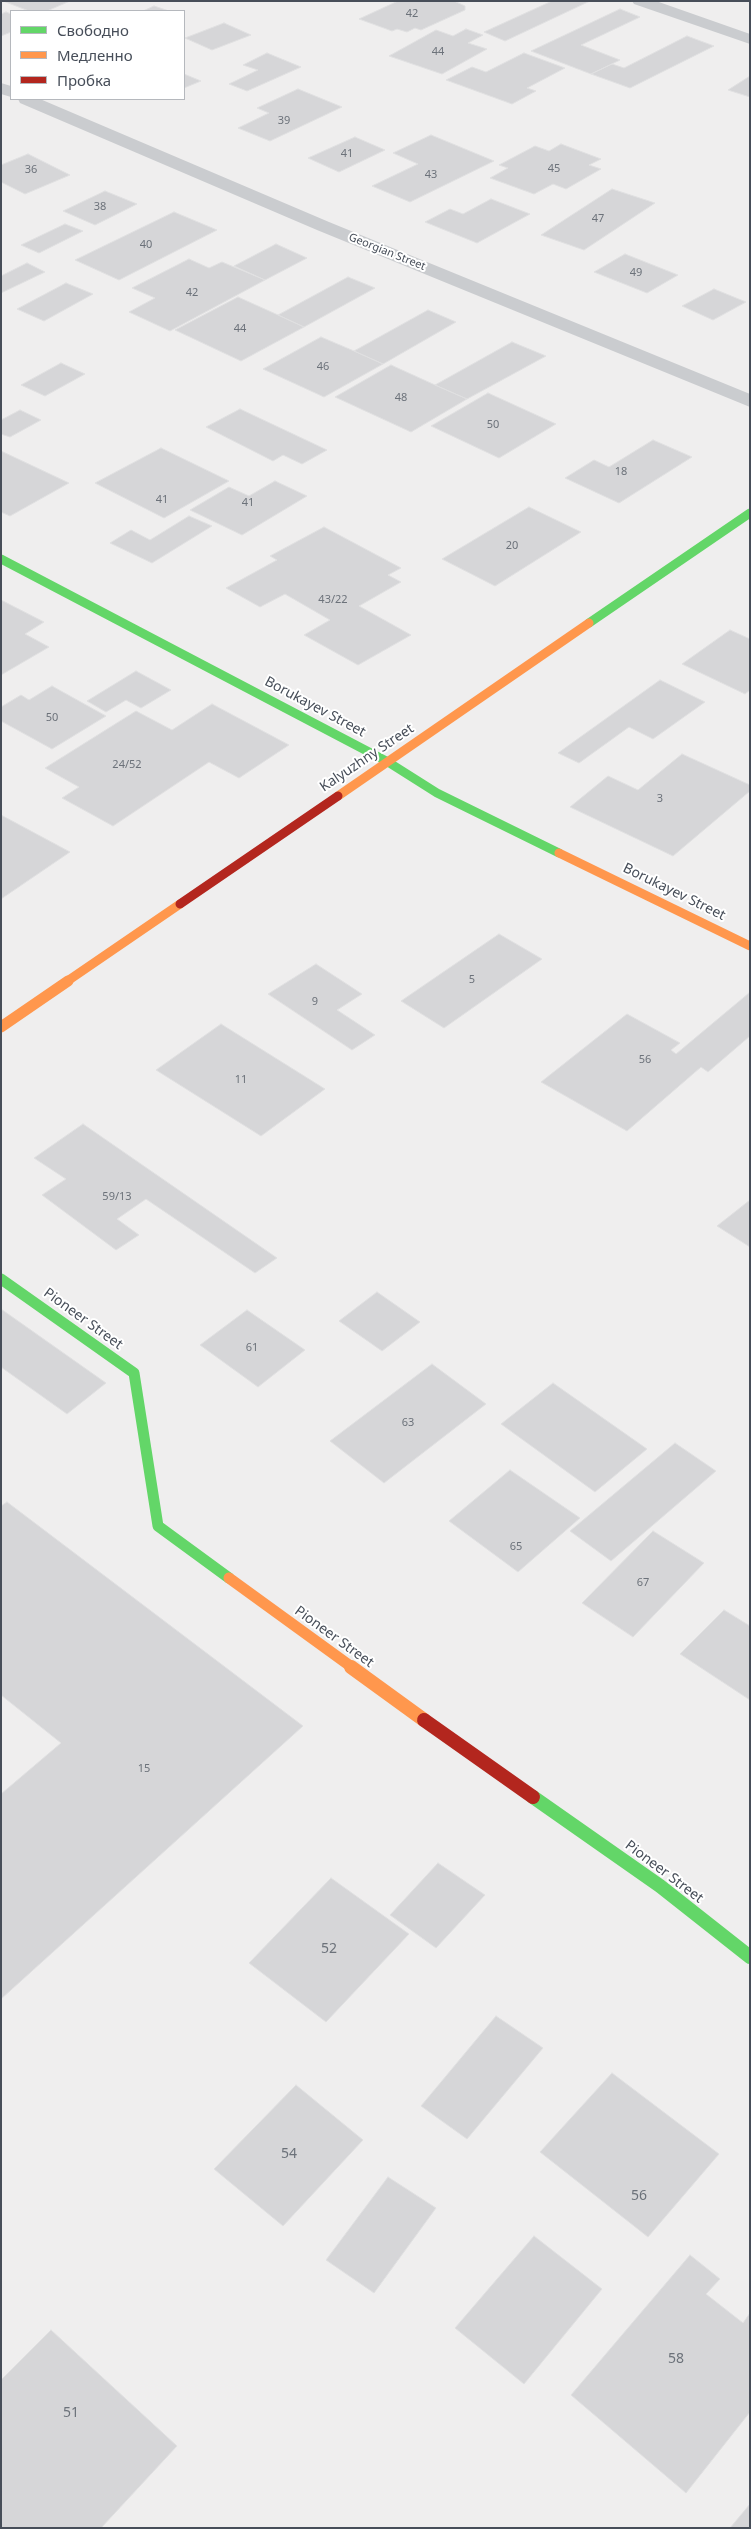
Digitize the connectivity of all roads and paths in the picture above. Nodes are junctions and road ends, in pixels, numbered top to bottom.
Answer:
1 (640, 1) edge
2 (750, 40) edge
3 (28, 100) edge
4 (750, 401) edge
5 (750, 513) edge
6 (1, 559) edge
7 (388, 762) junction
8 (750, 946) edge
9 (1, 1027) edge
10 (1, 1279) edge
11 (750, 1957) edge

1 - 2 street
3 - 4 street, Georgian Street
5 - 7 street, Kalyuzhny Street
6 - 7 street, Borukayev Street
7 - 8 street, Borukayev Street
7 - 9 street, Kalyuzhny Street
10 - 11 street, Pioneer Street

